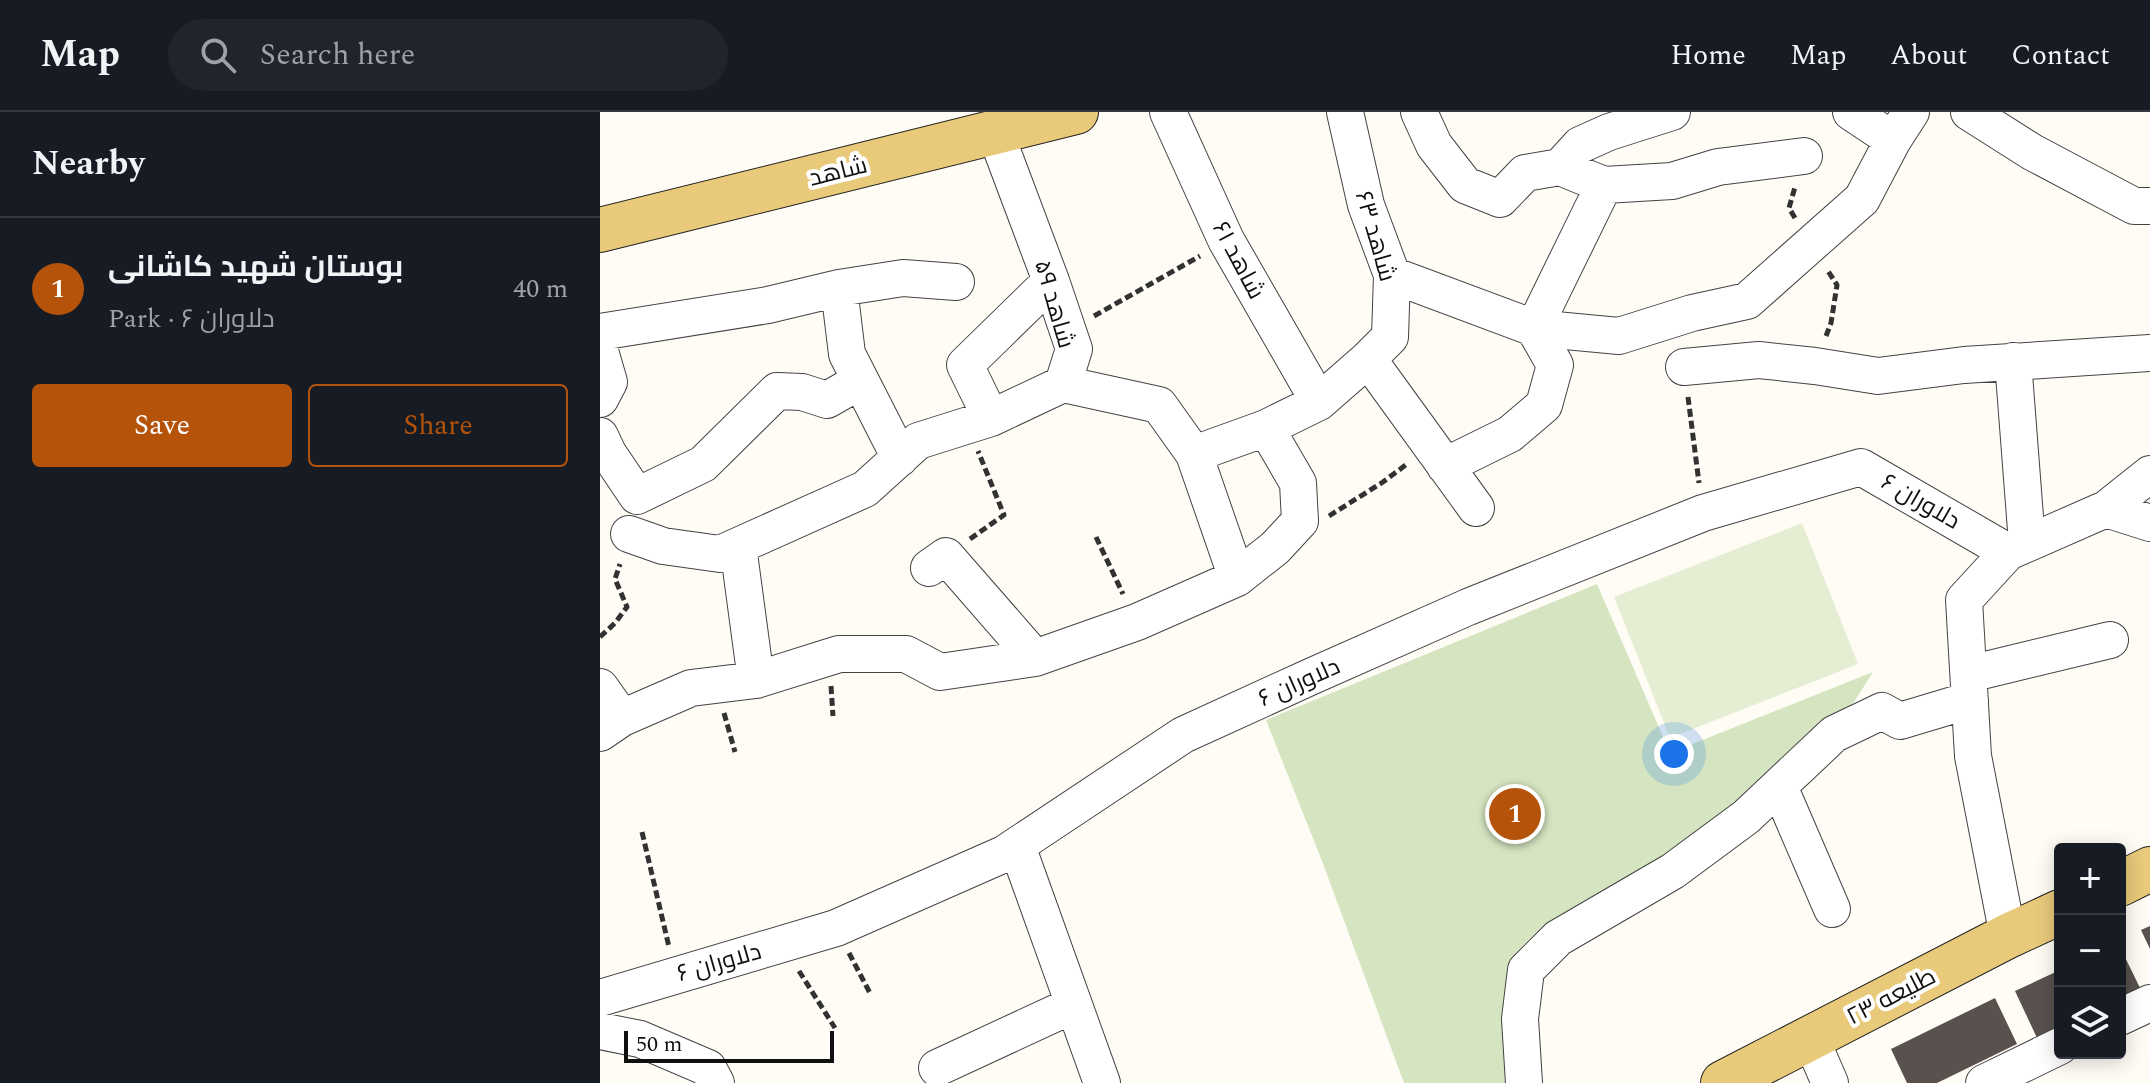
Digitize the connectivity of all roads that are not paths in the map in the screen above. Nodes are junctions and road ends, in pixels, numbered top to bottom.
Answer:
1 (1076, 112) edge
2 (1168, 112) edge
3 (1345, 112) edge
4 (1419, 112) edge
5 (1672, 112) edge
6 (1851, 112) edge
7 (1969, 112) edge
8 (1902, 126) edge
9 (995, 132) junction
10 (1804, 156) dead end
11 (1560, 167) junction
12 (1604, 185) junction
13 (2150, 206) edge
14 (600, 230) edge
15 (1392, 275) junction
16 (1051, 281) junction
17 (956, 282) dead end
18 (839, 288) junction
19 (1534, 328) junction
20 (600, 332) edge
21 (600, 351) edge
22 (2150, 353) edge
23 (1368, 359) junction
24 (2013, 361) junction
25 (1684, 367) road end
26 (860, 381) junction
27 (1063, 384) junction
28 (600, 399) edge
29 (1319, 402) junction
30 (979, 422) junction
31 (1266, 428) junction
32 (600, 436) edge
33 (1194, 454) junction
34 (1438, 456) junction
35 (900, 458) junction
36 (2150, 474) edge
37 (1476, 508) dead end
38 (2106, 509) junction
39 (2150, 523) edge
40 (629, 534) road end
41 (738, 546) junction
42 (2018, 548) junction
43 (938, 562) road end
44 (1237, 578) junction
45 (2110, 640) dead end
46 (1035, 658) junction
47 (756, 680) junction
48 (600, 687) edge
49 (1970, 687) junction
50 (611, 725) edge
51 (1779, 786) junction
52 (1017, 846) junction
53 (2150, 869) edge
54 (2126, 881) edge
55 (1832, 909) dead end
56 (2054, 915) edge
57 (2008, 936) junction
58 (600, 998) edge
59 (2150, 1003) edge
60 (1073, 1005) junction
61 (2126, 1014) edge
62 (600, 1031) edge
63 (1810, 1037) junction
64 (2054, 1049) edge
65 (937, 1068) dead end
66 (716, 1083) edge
67 (1102, 1083) edge
68 (1524, 1083) edge
69 (1723, 1083) edge
70 (1830, 1083) edge
71 (1984, 1083) edge

1 - 9 main road, شاهد
2 - 29 street, شاهد ۶۱
3 - 15 street, شاهد ۶۳
4 - 11 street
5 - 11 street
6 - 8 street
7 - 13 street
8 - 19 street
9 - 14 main road, شاهد
9 - 16 street, شاهد ۵۹
10 - 12 street
11 - 12 street
12 - 19 street
15 - 19 street
15 - 23 street, شاهد ۶۳
16 - 27 street, شاهد ۵۹
16 - 30 street
17 - 18 street
18 - 20 street
18 - 26 street
19 - 34 street
21 - 28 street
22 - 24 street
23 - 29 street, شاهد ۶۳
23 - 34 street
24 - 25 street
24 - 42 street
26 - 32 street
26 - 35 street
27 - 30 street
27 - 33 street, شاهد ۵۹
29 - 31 street, شاهد ۶۳
30 - 35 street
31 - 33 street, شاهد ۶۳
31 - 44 street
33 - 44 street, شاهد ۵۹
34 - 37 street
35 - 41 street
36 - 38 street
38 - 39 street
38 - 42 street
40 - 41 street
41 - 47 street
42 - 49 street
42 - 52 street, دلاوران ۶
43 - 46 street
44 - 46 street
45 - 49 street
46 - 47 street
47 - 50 street
48 - 50 street
49 - 51 street
49 - 57 street
51 - 55 street
51 - 68 street
52 - 58 street, دلاوران ۶
52 - 60 street
53 - 54 main road
56 - 57 main road, طلیعه ۲۳
57 - 63 main road, طلیعه ۲۳
59 - 61 street
60 - 65 street
60 - 67 street
62 - 66 street
63 - 69 main road, طلیعه ۲۳
63 - 70 street
64 - 71 street

